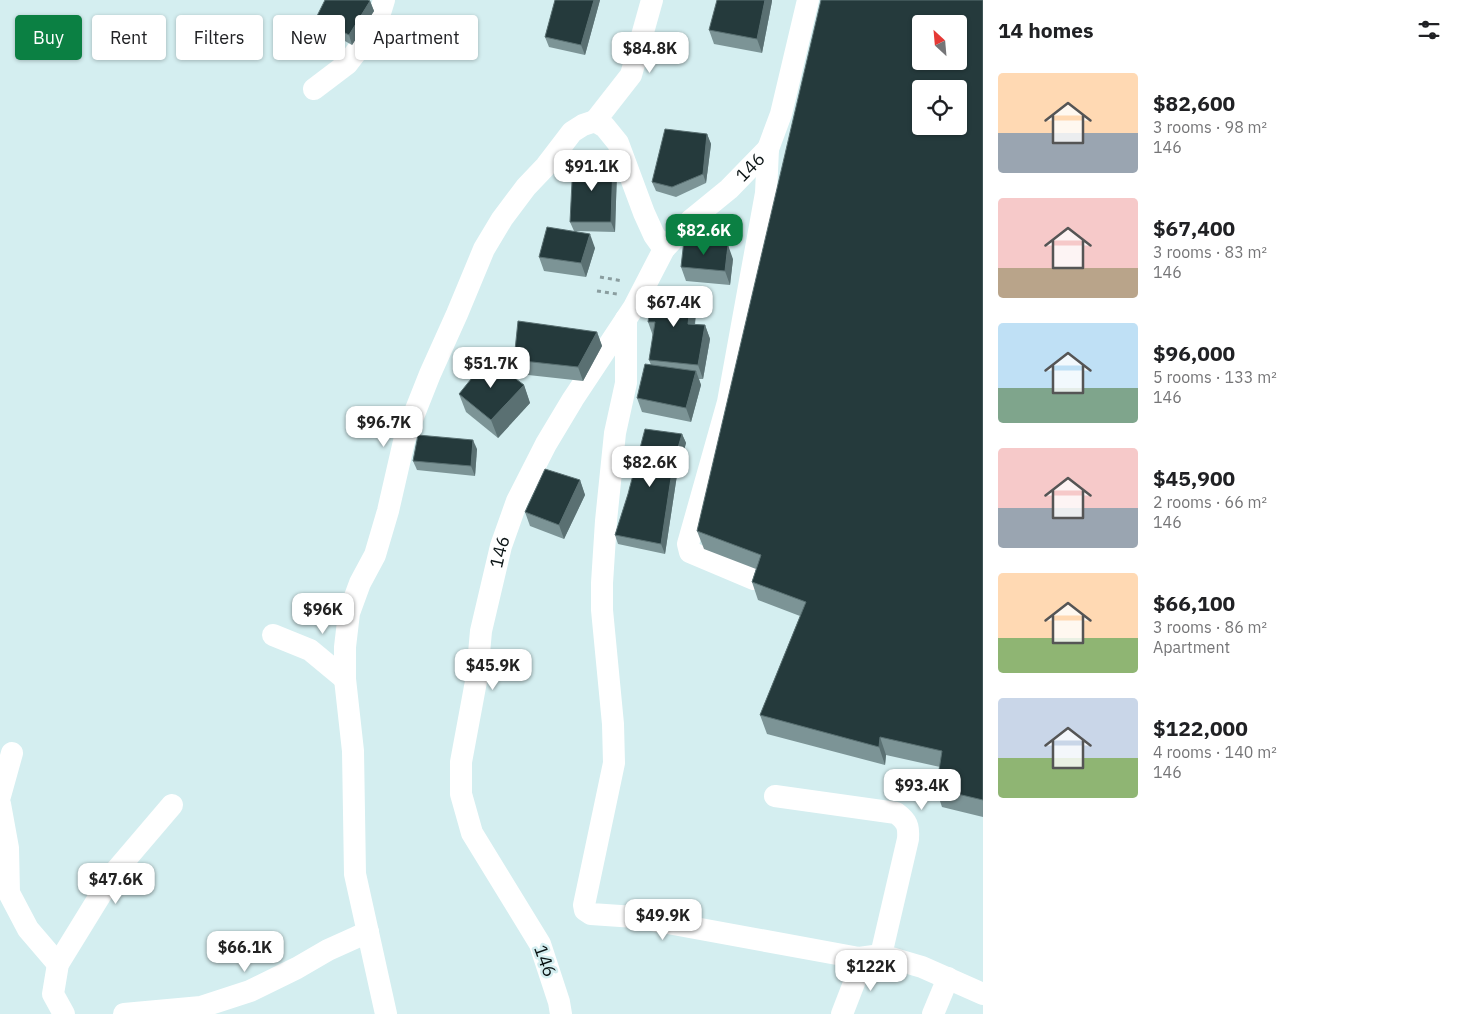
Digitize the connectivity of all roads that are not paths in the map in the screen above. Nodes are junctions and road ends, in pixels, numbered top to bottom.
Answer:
1 (384, 0) edge
2 (652, 0) edge
3 (808, 0) edge
4 (314, 89) dead end
5 (595, 122) junction
6 (768, 149) junction
7 (664, 249) junction
8 (626, 319) junction
9 (754, 579) edge
10 (274, 635) dead end
11 (345, 679) junction
12 (12, 753) dead end
13 (0, 796) edge
14 (775, 796) dead end
15 (0, 804) edge
16 (172, 805) dead end
17 (368, 932) junction
18 (870, 957) junction
19 (58, 964) junction
20 (948, 978) junction
21 (983, 994) edge
22 (64, 1014) edge
23 (124, 1014) edge
24 (386, 1014) edge
25 (561, 1014) edge
26 (842, 1014) edge
27 (934, 1014) edge

1 - 4 street
2 - 5 street
3 - 6 street, 146
5 - 7 street
5 - 11 street
6 - 7 street, 146
6 - 9 street, 146
7 - 8 street, 146
8 - 18 street
8 - 25 street, 146
10 - 11 street
11 - 17 street
12 - 13 street
14 - 18 street
15 - 19 street
16 - 19 street
17 - 23 street
17 - 24 street
18 - 20 street
18 - 26 street
19 - 22 street
20 - 21 street
20 - 27 street

